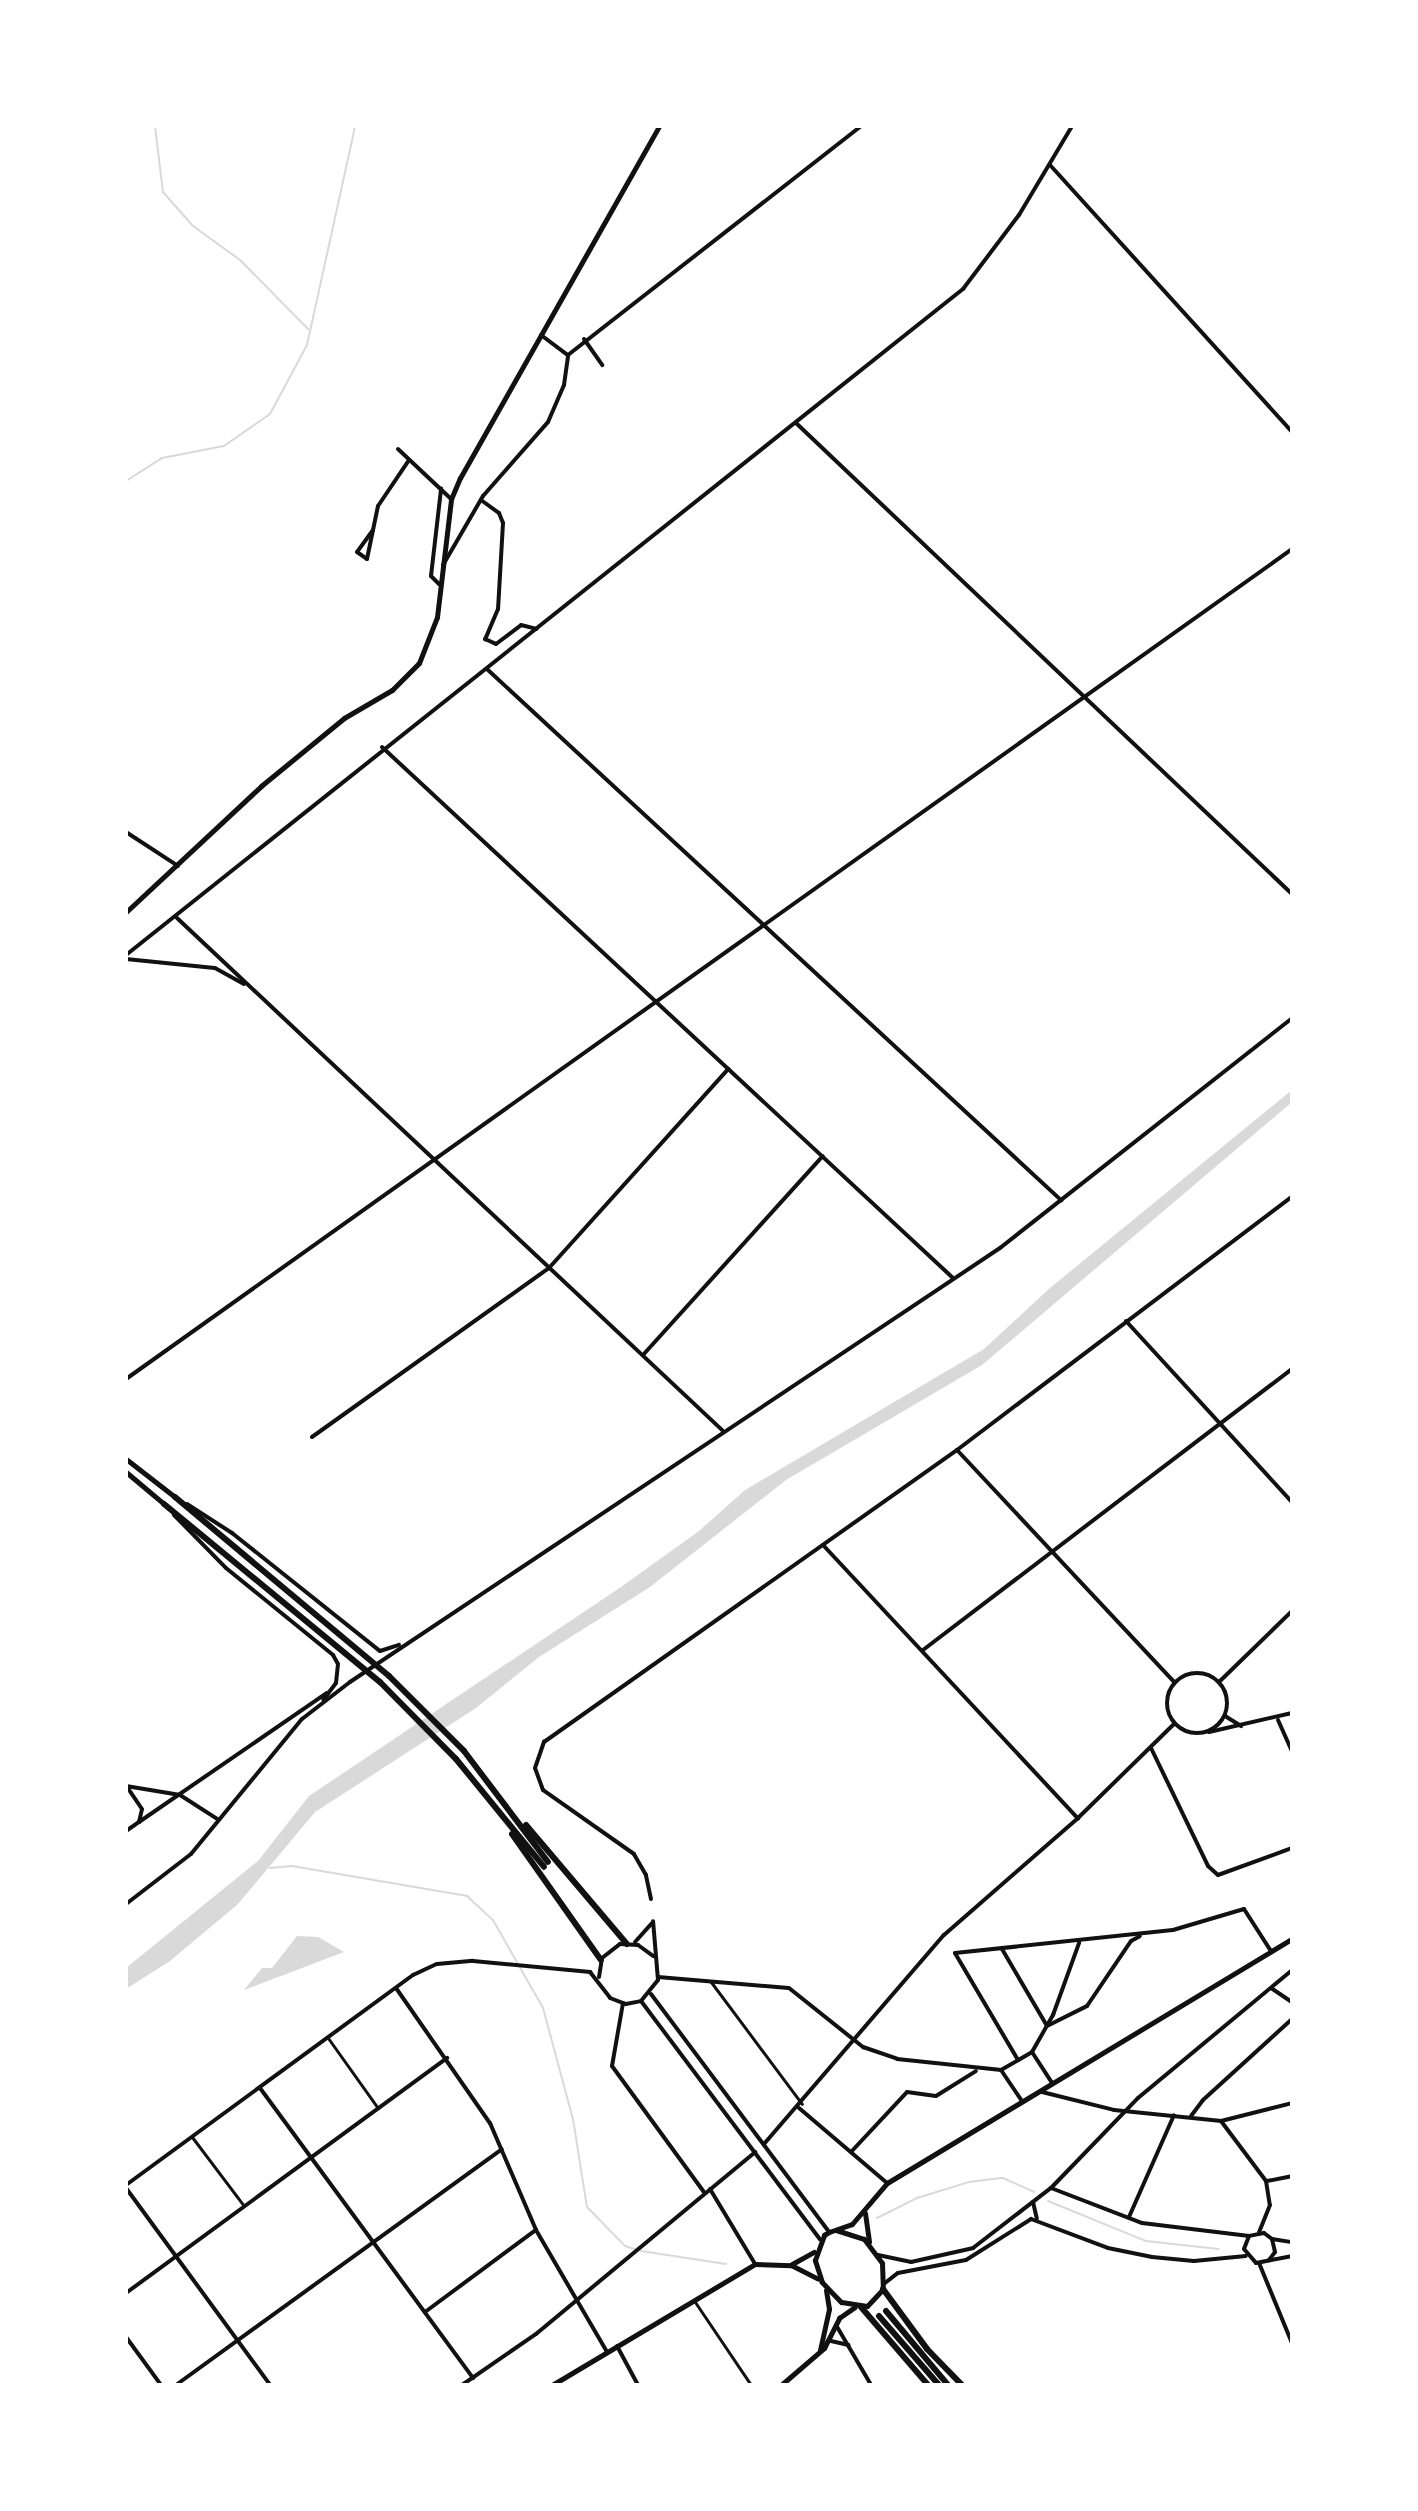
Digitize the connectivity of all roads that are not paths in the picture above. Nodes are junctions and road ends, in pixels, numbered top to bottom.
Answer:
1 (659, 126) edge
2 (861, 126) edge
3 (1072, 126) edge
4 (1050, 165) junction
5 (541, 335) junction
6 (584, 339) junction
7 (568, 355) junction
8 (602, 365) dead end
9 (796, 423) junction
10 (1292, 432) edge
11 (398, 449) dead end
12 (409, 460) junction
13 (441, 489) junction
14 (451, 499) junction
15 (481, 500) junction
16 (373, 530) junction
17 (1292, 549) edge
18 (440, 570) junction
19 (439, 584) junction
20 (538, 629) junction
21 (488, 670) junction
22 (1086, 700) junction
23 (382, 747) junction
24 (126, 832) edge
25 (178, 866) junction
26 (1292, 894) edge
27 (126, 912) edge
28 (177, 918) junction
29 (765, 928) junction
30 (126, 957) edge
31 (249, 987) junction
32 (658, 1004) junction
33 (1292, 1018) edge
34 (728, 1069) junction
35 (823, 1156) junction
36 (436, 1160) junction
37 (1292, 1197) edge
38 (1061, 1200) junction
39 (549, 1268) junction
40 (953, 1278) junction
41 (1126, 1321) junction
42 (643, 1355) junction
43 (1292, 1369) edge
44 (126, 1379) edge
45 (1219, 1423) junction
46 (722, 1430) junction
47 (312, 1437) dead end
48 (957, 1450) junction
49 (126, 1459) edge
50 (126, 1472) edge
51 (175, 1497) junction
52 (1292, 1502) edge
53 (164, 1504) junction
54 (822, 1544) junction
55 (1051, 1551) junction
56 (1292, 1611) edge
57 (409, 1641) junction
58 (923, 1650) junction
59 (350, 1682) junction
60 (1174, 1682) junction
61 (1219, 1682) junction
62 (330, 1691) junction
63 (321, 1704) junction
64 (1292, 1713) edge
65 (1225, 1716) junction
66 (1278, 1720) junction
67 (1174, 1724) junction
68 (1244, 1727) junction
69 (1207, 1733) junction
70 (1151, 1748) junction
71 (1292, 1751) edge
72 (126, 1786) edge
73 (495, 1789) junction
74 (180, 1795) junction
75 (485, 1795) junction
76 (1078, 1818) junction
77 (219, 1820) junction
78 (139, 1822) junction
79 (127, 1830) edge
80 (1292, 1848) edge
81 (651, 1899) dead end
82 (126, 1904) edge
83 (1144, 1934) junction
84 (1292, 1939) edge
85 (1079, 1943) junction
86 (628, 1944) junction
87 (1002, 1949) junction
88 (1271, 1951) junction
89 (656, 1961) junction
90 (601, 1962) junction
91 (1292, 1970) edge
92 (586, 1971) junction
93 (658, 1977) junction
94 (711, 1982) junction
95 (600, 1983) junction
96 (396, 1988) junction
97 (1270, 1988) junction
98 (651, 1994) junction
99 (641, 2001) junction
100 (1292, 2002) edge
101 (623, 2003) junction
102 (1292, 2019) edge
103 (1047, 2026) junction
104 (328, 2038) junction
105 (854, 2040) junction
106 (1032, 2052) junction
107 (447, 2058) junction
108 (1018, 2060) junction
109 (978, 2070) junction
110 (1001, 2070) junction
111 (1053, 2084) junction
112 (260, 2088) junction
113 (1042, 2092) junction
114 (1292, 2100) edge
115 (1023, 2103) junction
116 (800, 2106) junction
117 (378, 2108) junction
118 (1126, 2111) junction
119 (1174, 2115) junction
120 (1191, 2116) junction
121 (1221, 2121) junction
122 (192, 2137) junction
123 (764, 2144) junction
124 (502, 2149) junction
125 (755, 2152) junction
126 (851, 2152) junction
127 (311, 2157) junction
128 (1292, 2176) edge
129 (1266, 2181) junction
130 (887, 2183) junction
131 (126, 2186) edge
132 (1051, 2188) junction
133 (710, 2189) junction
134 (704, 2192) junction
135 (1033, 2202) junction
136 (244, 2206) junction
137 (865, 2212) junction
138 (1129, 2217) junction
139 (1038, 2220) junction
140 (536, 2230) junction
141 (832, 2231) junction
142 (1259, 2232) junction
143 (1249, 2236) junction
144 (820, 2239) junction
145 (1272, 2239) junction
146 (374, 2242) junction
147 (1292, 2242) edge
148 (870, 2244) junction
149 (815, 2252) junction
150 (878, 2255) junction
151 (176, 2256) junction
152 (1246, 2256) junction
153 (1292, 2256) edge
154 (1269, 2260) junction
155 (1259, 2263) junction
156 (755, 2264) junction
157 (791, 2265) junction
158 (824, 2285) junction
159 (884, 2286) junction
160 (126, 2293) edge
161 (577, 2298) junction
162 (694, 2300) junction
163 (858, 2307) junction
164 (886, 2311) dead end
165 (425, 2312) junction
166 (879, 2316) dead end
167 (836, 2325) junction
168 (126, 2337) edge
169 (238, 2341) junction
170 (831, 2341) junction
171 (1292, 2343) edge
172 (849, 2345) junction
173 (617, 2346) junction
174 (607, 2352) junction
175 (818, 2355) junction
176 (473, 2378) junction
177 (161, 2385) edge
178 (176, 2385) edge
179 (270, 2385) edge
180 (462, 2385) edge
181 (552, 2385) edge
182 (638, 2385) edge
183 (751, 2385) edge
184 (781, 2385) edge
185 (871, 2385) edge
186 (928, 2385) edge
187 (939, 2385) edge
188 (948, 2385) edge
189 (962, 2385) edge

1 - 5 street
2 - 6 street
3 - 4 street
4 - 9 street
4 - 10 street
5 - 7 street
5 - 14 street
6 - 7 street
6 - 8 street
7 - 15 street
9 - 20 street
9 - 22 street
11 - 12 street
12 - 13 street
12 - 16 street
13 - 14 street
13 - 19 street
14 - 18 street
15 - 18 street
15 - 20 street
16 - 16 street
17 - 22 street
18 - 19 street
19 - 25 street
20 - 21 street
21 - 23 street
21 - 29 street
22 - 26 street
22 - 29 street
23 - 28 street
23 - 32 street
24 - 25 street
25 - 27 street
28 - 30 street
28 - 31 street
29 - 32 street
29 - 38 street
30 - 31 street
31 - 36 street
32 - 34 street
32 - 36 street
33 - 38 street
34 - 35 street
34 - 39 street
35 - 40 street
35 - 42 street
36 - 39 street
36 - 44 street
37 - 41 street
38 - 40 street
39 - 42 street
39 - 47 street
40 - 46 street
41 - 45 street
41 - 48 street
42 - 46 street
43 - 45 street
45 - 52 street
45 - 55 street
46 - 57 street
48 - 54 street
48 - 55 street
49 - 51 street
50 - 53 street
51 - 57 street
51 - 73 highway
53 - 62 street
53 - 75 highway
54 - 58 street
54 - 81 street
55 - 58 street
55 - 60 street
56 - 61 street
57 - 59 street
58 - 76 street
59 - 62 street
59 - 63 street
60 - 61 street
60 - 67 street
61 - 65 street
62 - 63 street
62 - 74 street
63 - 77 street
64 - 66 street
65 - 68 street
65 - 69 street
66 - 68 street
66 - 71 street
67 - 69 street
67 - 70 street
68 - 69 street
70 - 76 street
70 - 80 street
72 - 74 street
72 - 78 street
73 - 75 highway
73 - 86 highway
74 - 77 street
74 - 78 street
75 - 90 highway
76 - 105 street
77 - 82 street
78 - 79 street
83 - 85 street
83 - 88 street
83 - 103 street
84 - 88 street
85 - 87 street
85 - 103 street
86 - 89 street
86 - 89 street
86 - 90 street
87 - 103 street
87 - 108 street
88 - 111 street
89 - 93 street
90 - 92 street
90 - 95 street
91 - 97 street
92 - 95 street
92 - 96 street
93 - 94 street
93 - 98 street
94 - 105 street
94 - 116 street
95 - 101 street
96 - 104 street
96 - 107 street
97 - 100 street
97 - 118 street
98 - 99 street
98 - 123 street
99 - 101 street
99 - 125 street
101 - 134 street
102 - 120 street
103 - 106 street
104 - 112 street
104 - 117 street
105 - 109 street
105 - 116 street
106 - 108 street
106 - 111 street
107 - 117 street
107 - 124 street
108 - 110 street
109 - 110 street
109 - 126 street
110 - 115 street
111 - 113 street
112 - 122 street
112 - 127 street
113 - 115 street
113 - 118 street
114 - 121 street
115 - 130 street
116 - 123 street
116 - 126 street
117 - 127 street
118 - 119 street
118 - 132 street
119 - 120 street
119 - 138 street
120 - 121 street
121 - 129 street
122 - 131 street
122 - 136 street
123 - 141 street
124 - 140 street
124 - 146 street
125 - 133 street
125 - 144 street
126 - 130 street
127 - 136 street
127 - 146 street
128 - 129 street
129 - 142 street
130 - 137 street
131 - 151 street
132 - 135 street
132 - 138 street
133 - 134 street
133 - 156 street
134 - 161 street
135 - 139 street
135 - 150 street
136 - 151 street
137 - 141 street
137 - 148 street
138 - 143 street
139 - 152 street
139 - 159 street
140 - 161 street
140 - 165 street
141 - 144 street
141 - 148 street
142 - 143 street
142 - 145 street
143 - 152 street
144 - 149 street
145 - 147 street
145 - 154 street
146 - 165 street
146 - 169 street
148 - 150 street
149 - 157 street
149 - 158 street
150 - 159 street
151 - 160 street
151 - 169 street
152 - 155 street
153 - 154 street
154 - 155 street
155 - 171 street
156 - 157 street
156 - 162 street
157 - 158 street
158 - 163 street
158 - 175 street
159 - 163 street
159 - 189 highway
161 - 174 street
161 - 176 street
162 - 173 street
162 - 183 street
163 - 167 street
163 - 186 highway
164 - 188 highway
165 - 176 street
166 - 187 highway
167 - 170 street
167 - 172 street
168 - 177 street
169 - 178 street
169 - 179 street
170 - 172 street
170 - 175 street
172 - 185 street
173 - 174 street
173 - 182 street
174 - 181 street
175 - 184 street
176 - 180 street

